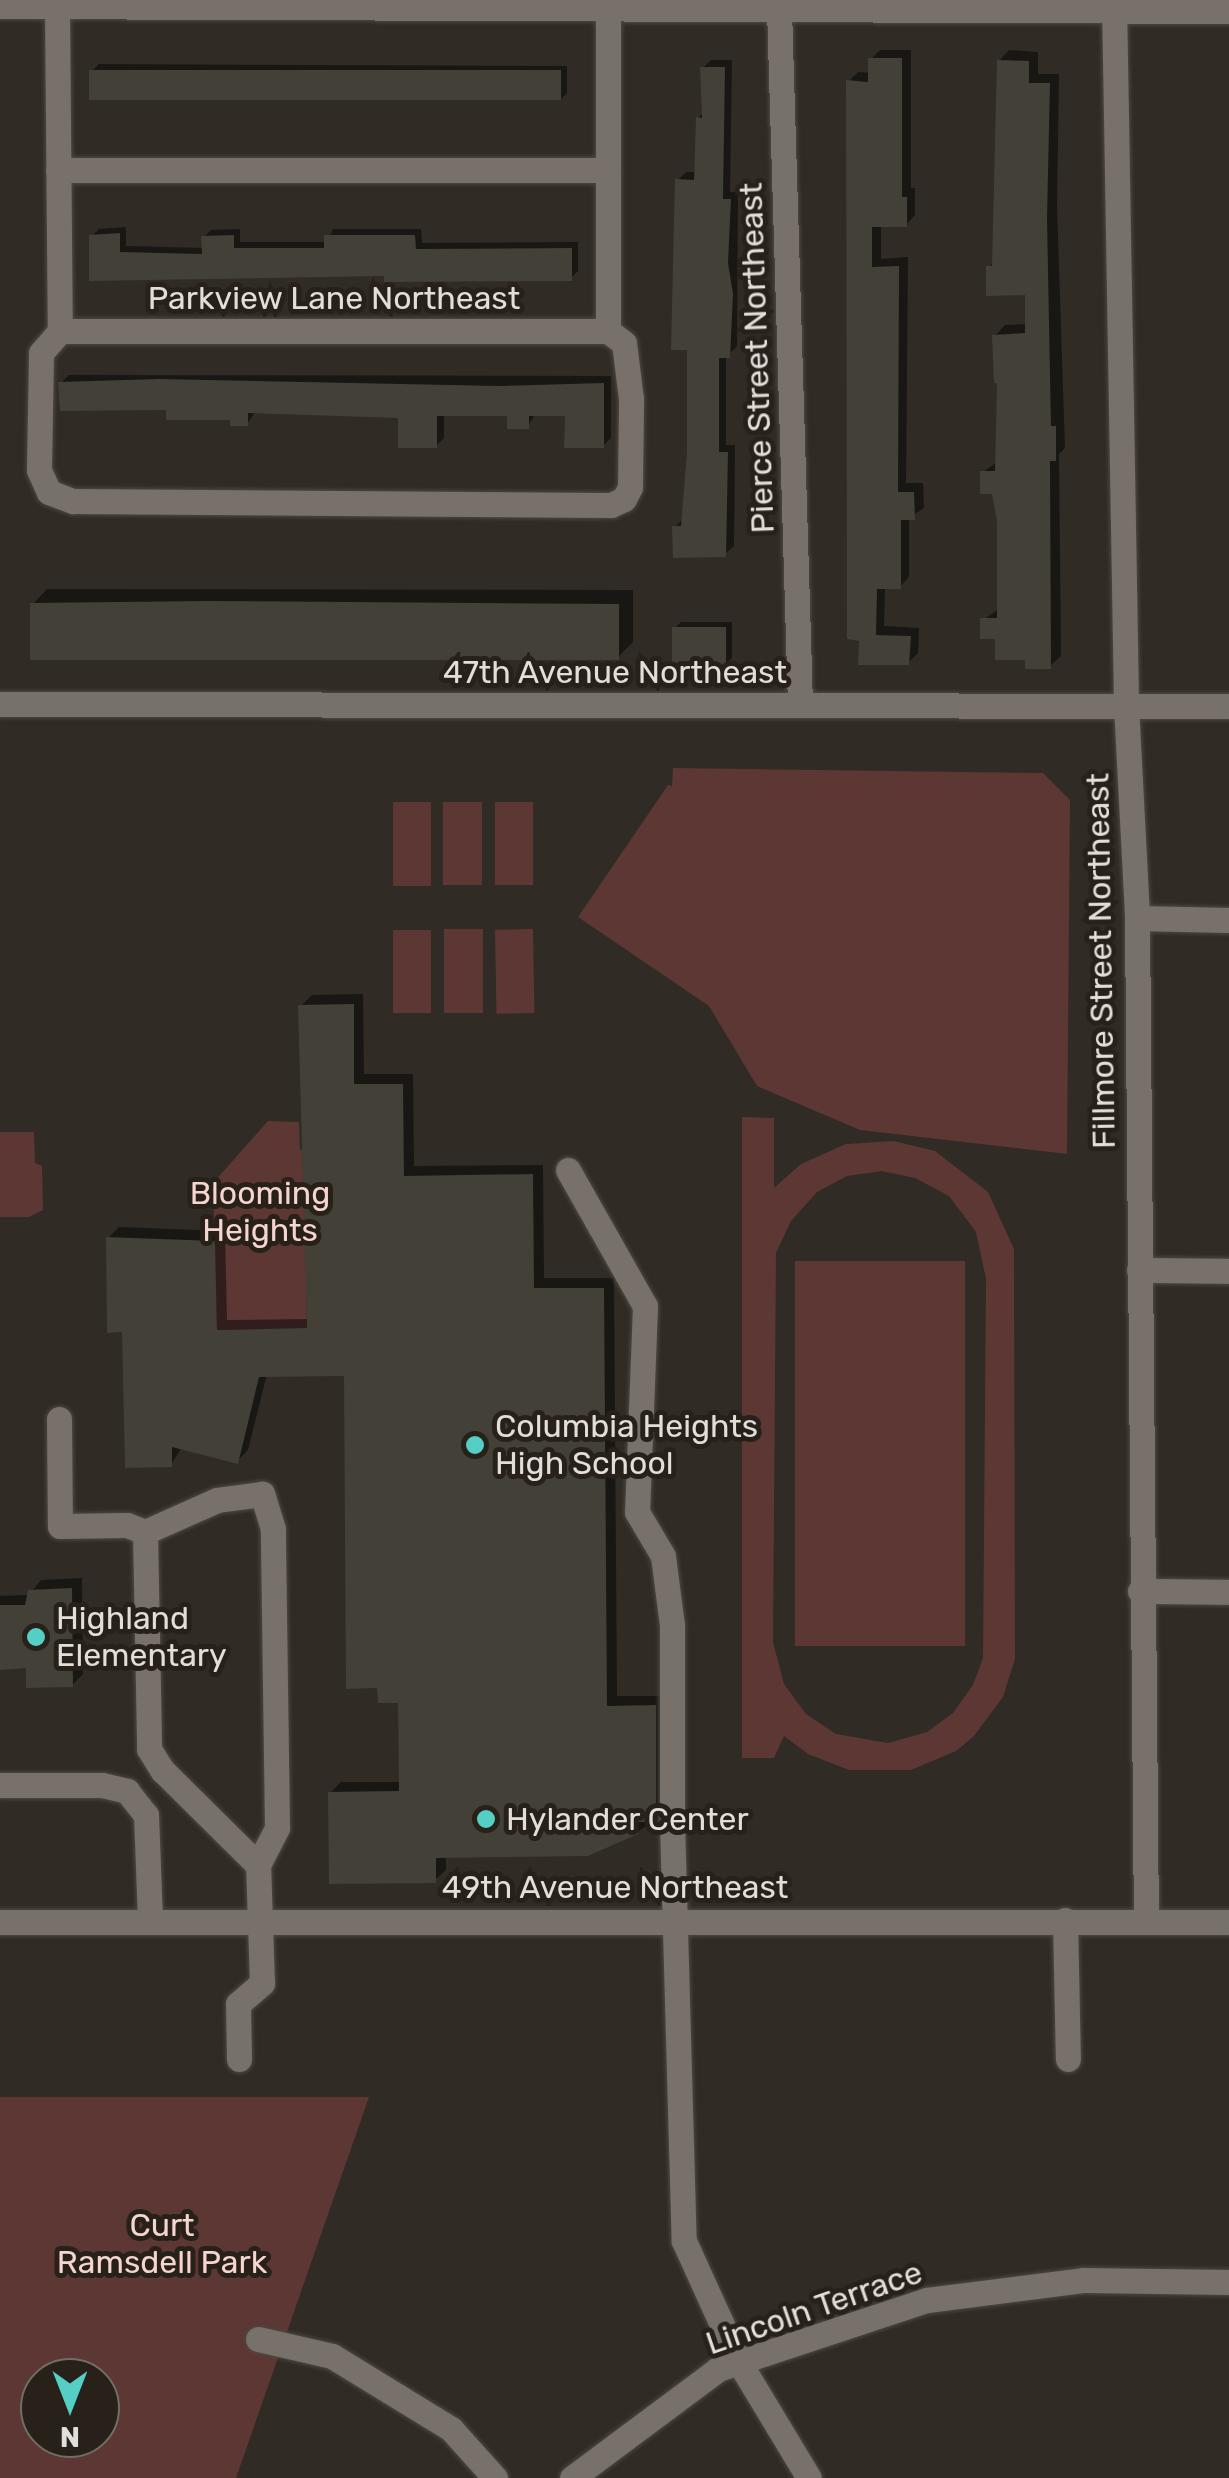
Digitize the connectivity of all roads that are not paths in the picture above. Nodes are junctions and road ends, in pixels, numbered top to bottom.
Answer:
1 (0, 6) edge
2 (1114, 6) edge
3 (57, 7) junction
4 (608, 8) junction
5 (779, 9) junction
6 (1229, 12) edge
7 (58, 170) junction
8 (608, 170) junction
9 (60, 330) junction
10 (608, 331) junction
11 (0, 704) edge
12 (800, 705) junction
13 (1126, 706) junction
14 (1229, 706) edge
15 (1137, 918) junction
16 (1229, 920) edge
17 (568, 1170) dead end
18 (1139, 1270) junction
19 (1229, 1271) edge
20 (59, 1419) dead end
21 (145, 1532) junction
22 (1140, 1591) junction
23 (1229, 1592) edge
24 (0, 1785) edge
25 (258, 1865) junction
26 (677, 1919) junction
27 (260, 1920) junction
28 (1065, 1920) junction
29 (1146, 1920) junction
30 (150, 1921) junction
31 (0, 1922) edge
32 (1229, 1922) edge
33 (1068, 2059) dead end
34 (239, 2060) dead end
35 (1229, 2282) edge
36 (258, 2339) dead end
37 (739, 2362) junction
38 (496, 2478) edge
39 (572, 2478) edge
40 (809, 2478) edge

1 - 3 street
2 - 5 street
2 - 6 street
2 - 13 street, Fillmore Street Northeast
3 - 4 street
3 - 7 street
4 - 5 street
4 - 8 street
5 - 12 street, Pierce Street Northeast
7 - 8 street
7 - 9 street
8 - 10 street
9 - 10 street, Parkview Lane Northeast
9 - 10 street
11 - 12 street, 47th Avenue Northeast
12 - 13 street, 47th Avenue Northeast
13 - 14 street, 47th Avenue Northeast
13 - 15 street, Fillmore Street Northeast
15 - 16 street
15 - 18 street, Fillmore Street Northeast
17 - 26 street
18 - 19 street
18 - 22 street, Fillmore Street Northeast
20 - 21 street
21 - 25 street
21 - 25 street
22 - 23 street
22 - 29 street, Fillmore Street Northeast
24 - 30 street
25 - 27 street
26 - 27 street, 49th Avenue Northeast
26 - 28 street, 49th Avenue Northeast
26 - 37 street
27 - 30 street, 49th Avenue Northeast
27 - 34 street
28 - 29 street, 49th Avenue Northeast
28 - 33 street
29 - 32 street, 49th Avenue Northeast
30 - 31 street, 49th Avenue Northeast
35 - 37 street, Lincoln Terrace
36 - 38 street
37 - 39 street, Lincoln Terrace
37 - 40 street

